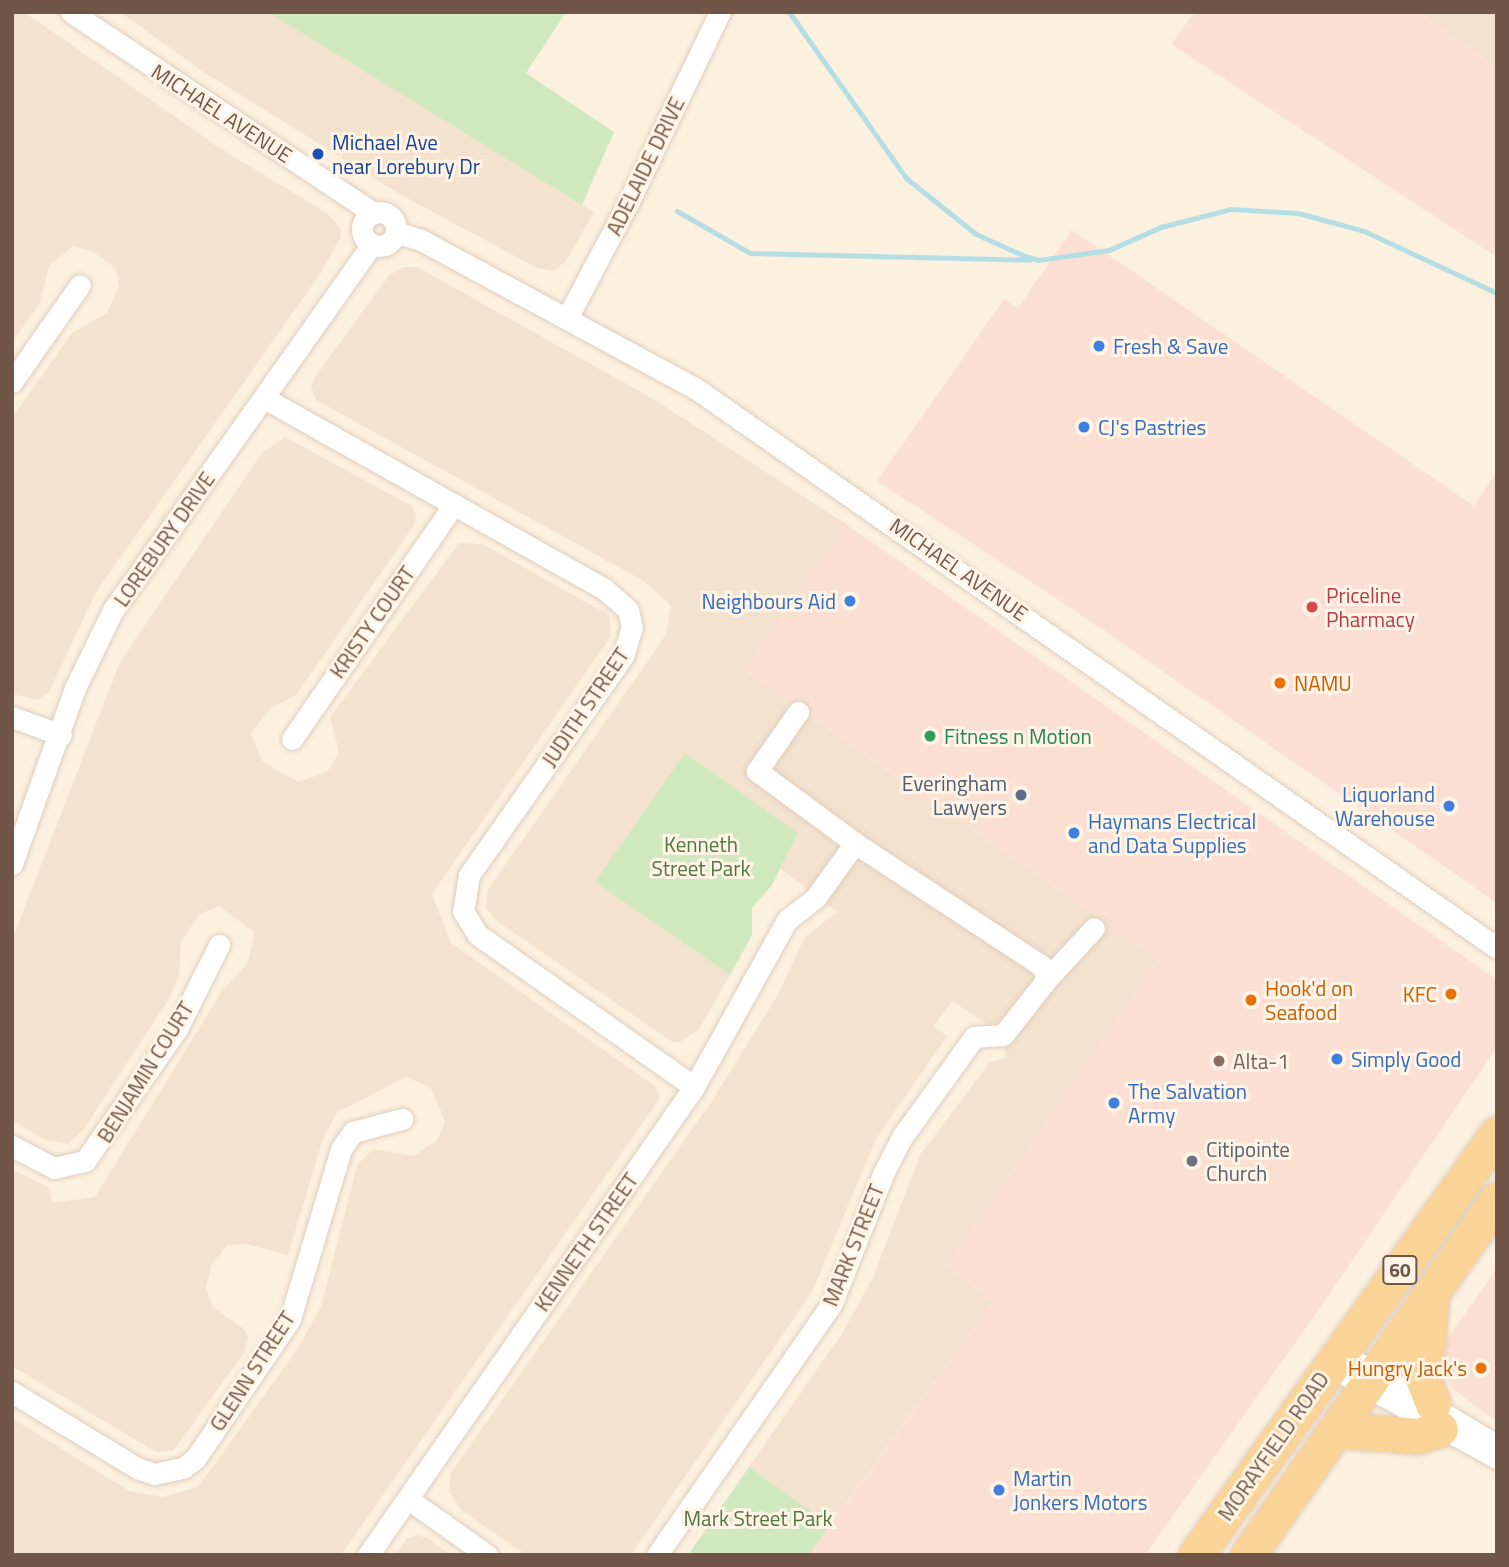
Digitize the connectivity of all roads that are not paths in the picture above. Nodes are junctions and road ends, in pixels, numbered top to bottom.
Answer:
1 (71, 12) edge
2 (720, 12) edge
3 (374, 213) junction
4 (396, 232) junction
5 (372, 244) junction
6 (80, 285) dead end
7 (567, 318) junction
8 (12, 382) edge
9 (264, 398) junction
10 (453, 506) junction
11 (798, 712) dead end
12 (12, 717) edge
13 (61, 735) junction
14 (292, 739) dead end
15 (855, 843) junction
16 (12, 864) edge
17 (1094, 928) dead end
18 (219, 945) dead end
19 (1497, 947) edge
20 (1047, 979) junction
21 (694, 1087) junction
22 (402, 1119) dead end
23 (1497, 1134) edge
24 (12, 1146) edge
25 (1497, 1200) edge
26 (1431, 1294) junction
27 (1334, 1359) junction
28 (1370, 1380) junction
29 (12, 1392) edge
30 (1436, 1417) junction
31 (1335, 1430) junction
32 (1497, 1446) edge
33 (1497, 1458) edge
34 (408, 1499) junction
35 (368, 1555) edge
36 (487, 1555) edge
37 (657, 1555) edge
38 (1196, 1555) edge
39 (1248, 1555) edge

1 - 3 street, MICHAEL AVENUE
2 - 7 street, ADELAIDE DRIVE
3 - 4 street
3 - 5 street
4 - 5 street
4 - 7 street, MICHAEL AVENUE
5 - 9 street, LOREBURY DRIVE
6 - 8 street
7 - 19 street, MICHAEL AVENUE
9 - 10 street, JUDITH STREET
9 - 13 street, LOREBURY DRIVE
10 - 14 street, KRISTY COURT
10 - 21 street, JUDITH STREET
11 - 15 street
12 - 13 street
13 - 16 street, LOREBURY DRIVE
15 - 20 street
15 - 21 street, KENNETH STREET
17 - 20 street
18 - 24 street, BENJAMIN COURT
20 - 37 street, MARK STREET
21 - 34 street, KENNETH STREET
22 - 29 street, GLENN STREET
23 - 27 main road, MORAYFIELD ROAD / 60
25 - 26 main road, MORAYFIELD ROAD / 60
26 - 28 main road, MORAYFIELD ROAD / 60
26 - 30 main road
27 - 28 street
27 - 38 main road, MORAYFIELD ROAD / 60
28 - 30 street
28 - 31 main road, MORAYFIELD ROAD / 60
30 - 31 main road
30 - 32 street
30 - 33 street
31 - 39 main road, MORAYFIELD ROAD / 60
34 - 35 street, KENNETH STREET
34 - 36 street

